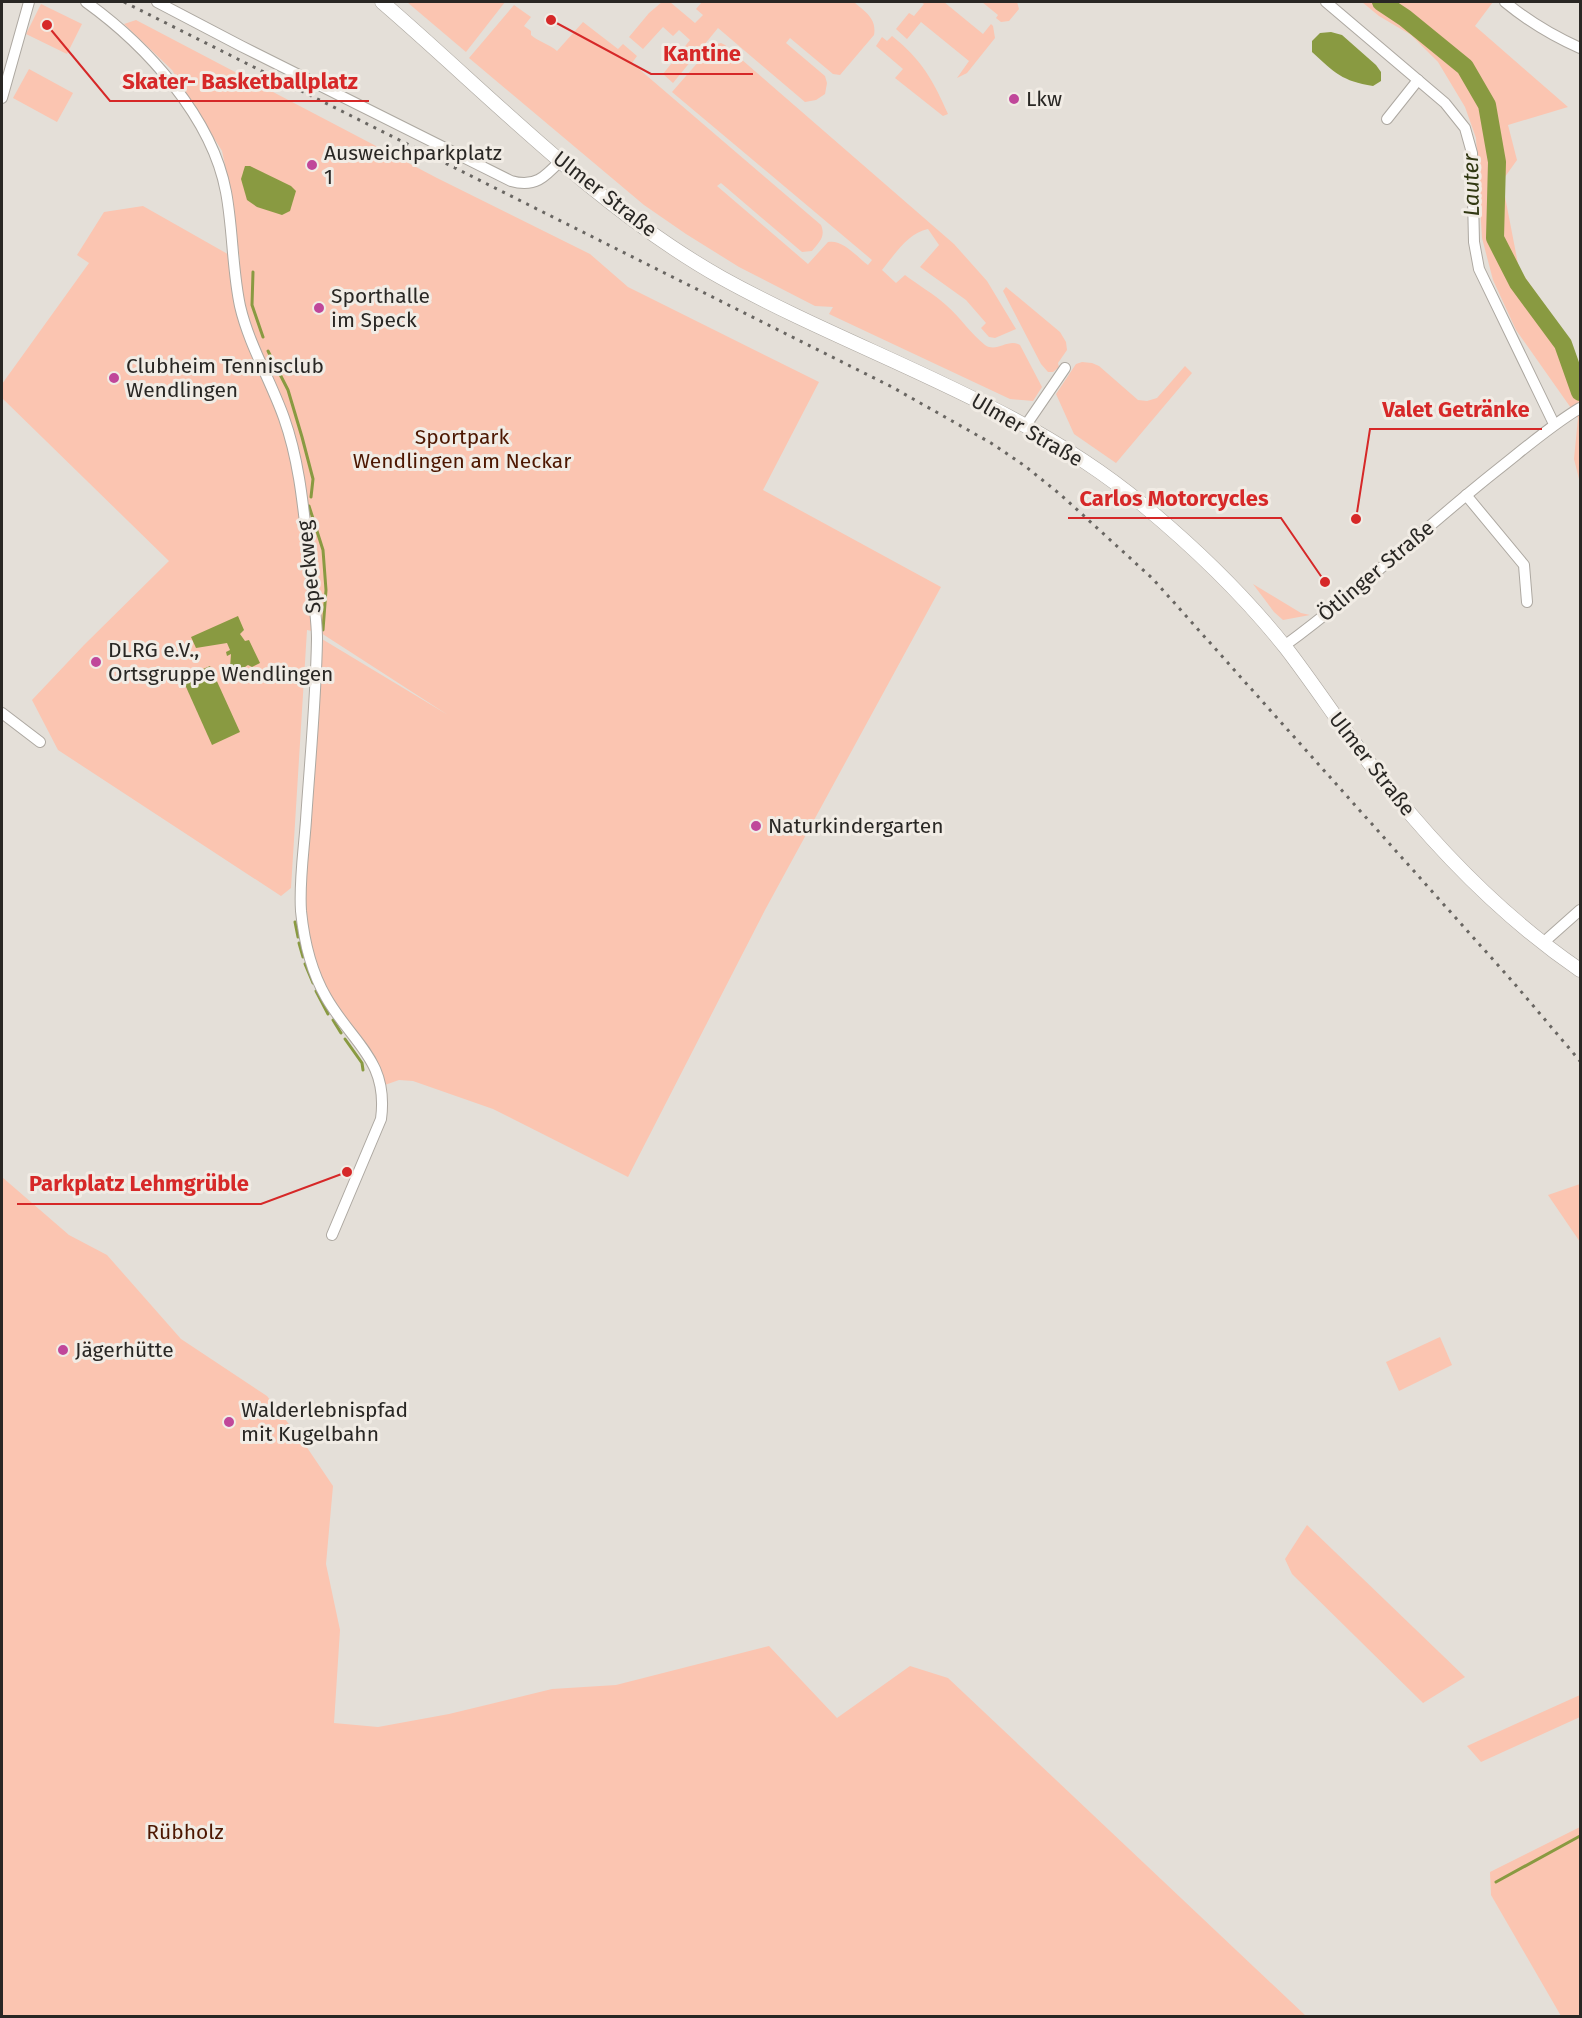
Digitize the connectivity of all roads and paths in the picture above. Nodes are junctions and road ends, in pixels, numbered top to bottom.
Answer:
1 (30, 2) edge
2 (86, 2) edge
3 (157, 2) edge
4 (382, 2) edge
5 (1326, 2) edge
6 (1505, 2) edge
7 (1581, 48) edge
8 (1418, 80) junction
9 (2, 98) edge
10 (1387, 118) dead end
11 (561, 160) junction
12 (1065, 368) dead end
13 (1581, 408) edge
14 (1554, 424) junction
15 (1026, 425) junction
16 (1466, 495) junction
17 (1527, 602) dead end
18 (1284, 646) junction
19 (2, 713) edge
20 (40, 742) dead end
21 (1581, 910) edge
22 (1544, 942) junction
23 (1581, 970) edge
24 (332, 1235) dead end

1 - 9 street
2 - 24 street, Speckweg
3 - 11 street
4 - 11 main road, Ulmer Straße
5 - 8 street
6 - 7 street
8 - 10 street
8 - 14 street
11 - 15 main road, Ulmer Straße
12 - 15 street
13 - 14 street, Ötlinger Straße
14 - 16 street, Ötlinger Straße
15 - 18 main road, Ulmer Straße
16 - 17 street
16 - 18 street, Ötlinger Straße
18 - 22 main road, Ulmer Straße
19 - 20 street
21 - 22 street
22 - 23 main road, Ulmer Straße

